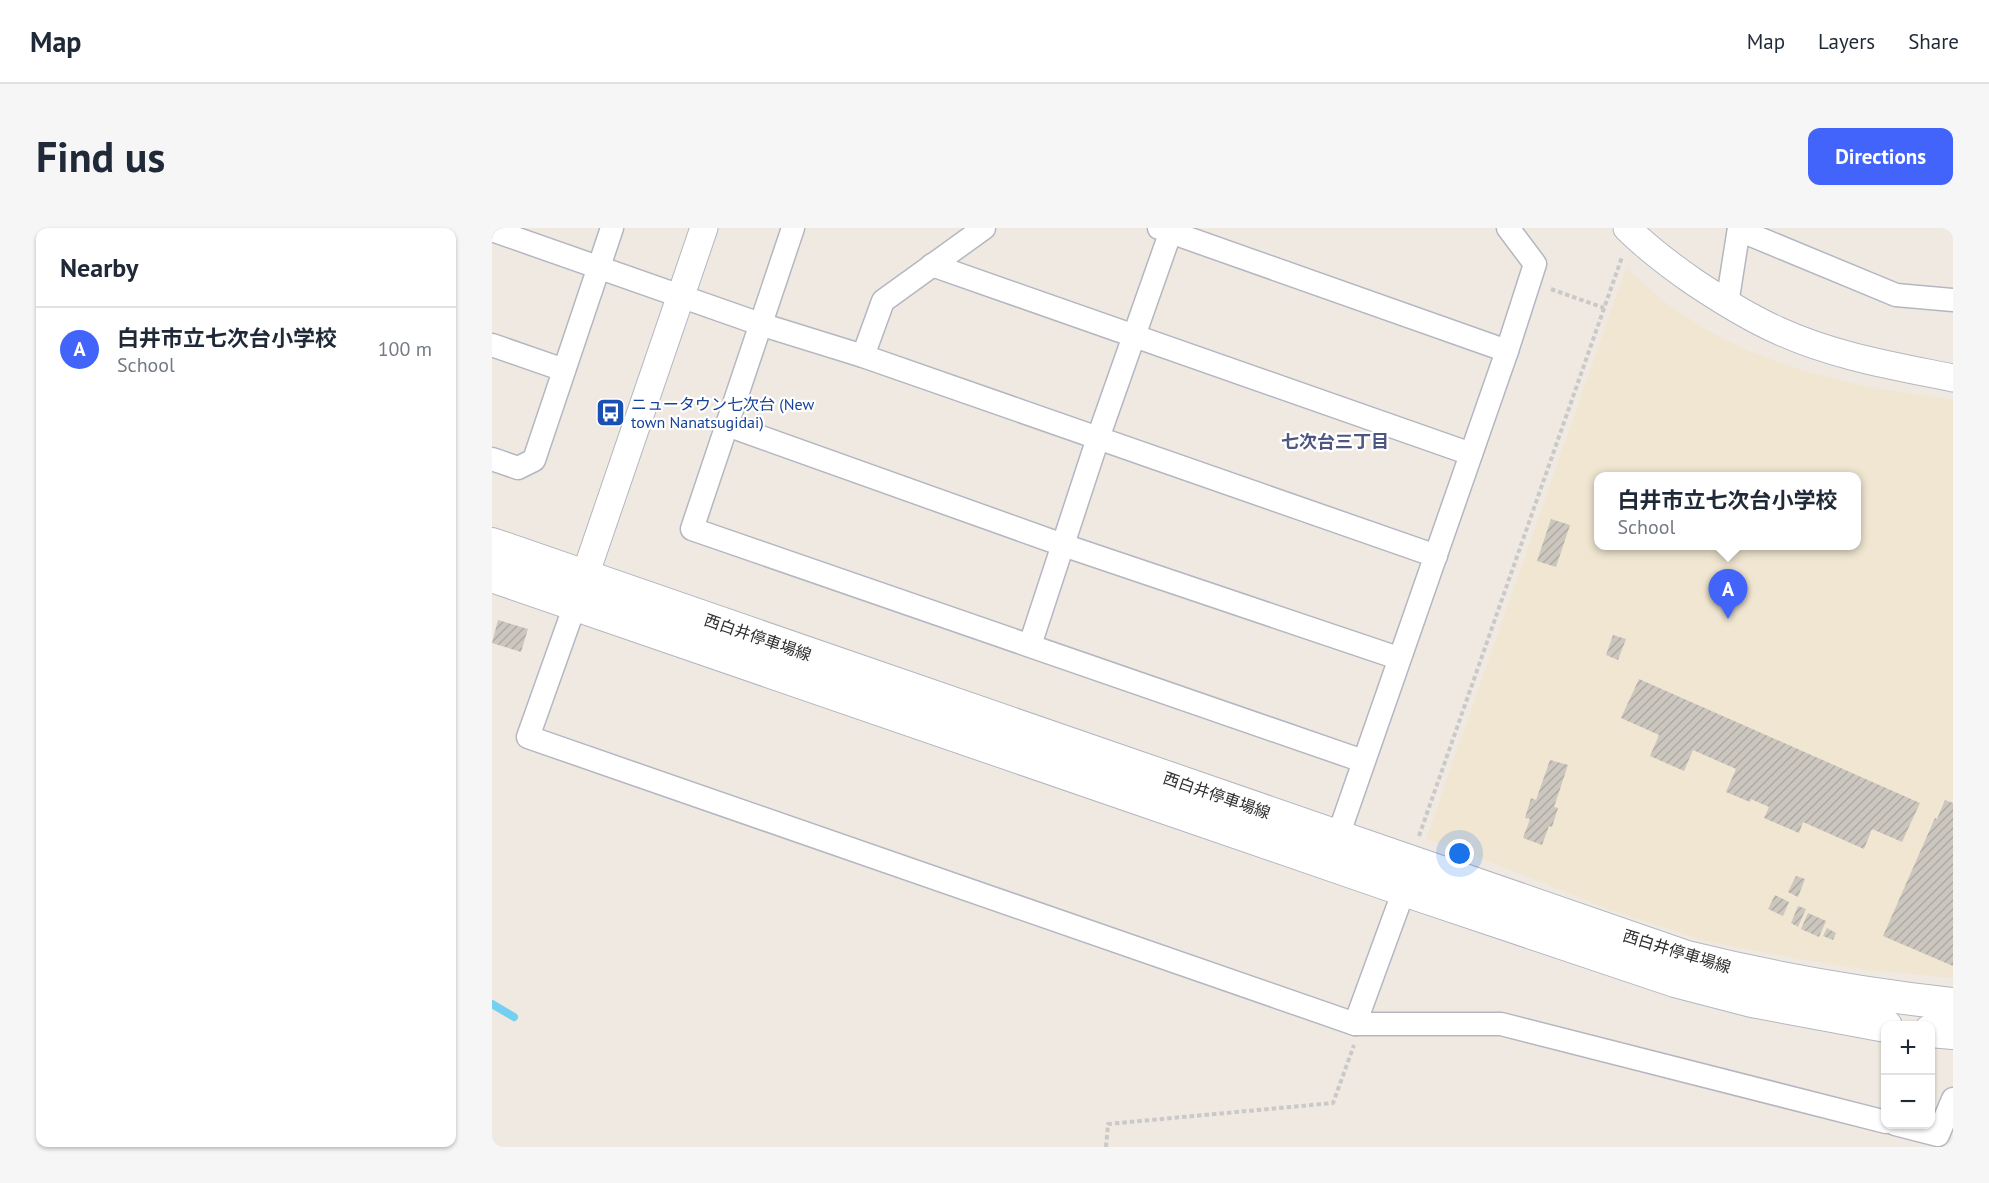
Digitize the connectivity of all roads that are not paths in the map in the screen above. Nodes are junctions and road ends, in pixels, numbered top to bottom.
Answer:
1 (612, 228) edge
2 (704, 228) edge
3 (793, 228) edge
4 (984, 228) edge
5 (1508, 228) edge
6 (1167, 229) edge
7 (1739, 229) edge
8 (492, 230) edge
9 (1628, 230) edge
10 (932, 265) junction
11 (599, 267) junction
12 (681, 296) junction
13 (1953, 300) edge
14 (1726, 304) junction
15 (760, 324) junction
16 (1134, 337) junction
17 (492, 345) edge
18 (1507, 351) junction
19 (863, 356) junction
20 (564, 370) junction
21 (1953, 378) edge
22 (727, 425) junction
23 (1098, 438) junction
24 (1471, 454) junction
25 (492, 459) edge
26 (492, 544) edge
27 (1063, 545) junction
28 (1436, 556) junction
29 (492, 576) edge
30 (579, 591) junction
31 (1030, 645) junction
32 (1398, 658) junction
33 (1363, 761) junction
34 (1338, 836) junction
35 (1404, 890) junction
36 (1953, 1004) edge
37 (1355, 1024) junction
38 (1881, 1025) edge
39 (1935, 1031) edge
40 (1953, 1033) edge
41 (1953, 1099) edge
42 (1881, 1121) edge
43 (1911, 1129) edge

1 - 11 street
2 - 12 street
3 - 15 street
4 - 10 street
5 - 18 street
6 - 16 street
6 - 18 street
7 - 13 street
7 - 14 street
8 - 11 street
9 - 14 street
10 - 16 street
10 - 19 street
11 - 12 street
11 - 20 street
12 - 15 street
12 - 30 street
14 - 21 street
15 - 19 street
15 - 22 street
16 - 23 street
16 - 24 street
17 - 20 street
18 - 24 street
19 - 23 street
20 - 25 street
22 - 27 street
22 - 31 street
23 - 27 street
23 - 28 street
24 - 28 street
26 - 30 main road, 西白井停車場線
27 - 31 street
27 - 32 street
28 - 32 street
29 - 30 main road, 西白井停車場線
30 - 34 main road, 西白井停車場線
30 - 35 main road, 西白井停車場線
30 - 37 street
31 - 33 street
32 - 33 street
33 - 34 street
34 - 36 main road, 西白井停車場線
35 - 37 street
35 - 38 main road, 西白井停車場線
37 - 42 street
39 - 40 main road
41 - 43 street

